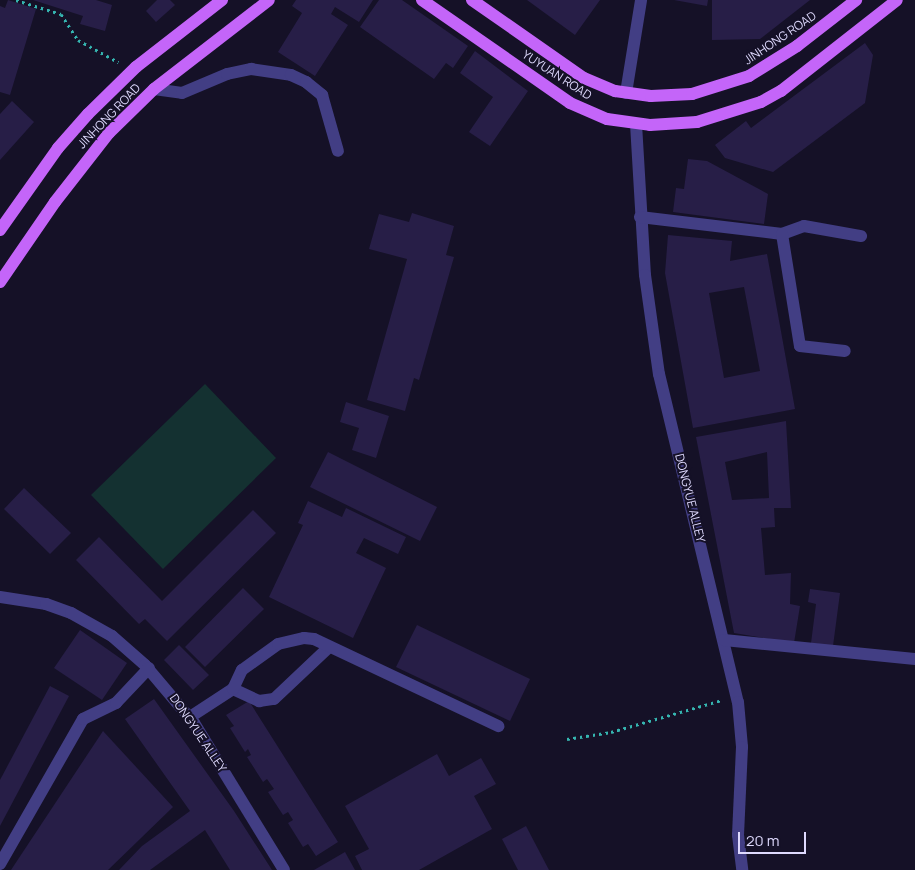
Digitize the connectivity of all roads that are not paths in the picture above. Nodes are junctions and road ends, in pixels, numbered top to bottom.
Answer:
1 (222, 0) edge
2 (269, 0) edge
3 (422, 0) edge
4 (472, 0) edge
5 (641, 0) edge
6 (856, 0) edge
7 (897, 0) edge
8 (154, 89) junction
9 (626, 93) junction
10 (636, 124) junction
11 (338, 151) dead end
12 (640, 217) junction
13 (0, 230) edge
14 (782, 234) junction
15 (861, 236) dead end
16 (0, 282) edge
17 (845, 351) dead end
18 (0, 597) edge
19 (724, 640) junction
20 (329, 646) junction
21 (915, 659) edge
22 (149, 668) junction
23 (233, 689) junction
24 (190, 717) junction
25 (498, 726) dead end
26 (0, 864) edge
27 (284, 870) edge
28 (742, 870) edge

1 - 13 main road, JINHONG ROAD
2 - 8 main road, JINHONG ROAD
3 - 10 main road, YUYUAN ROAD
4 - 9 main road, JINHONG ROAD
5 - 9 street
6 - 9 main road, JINHONG ROAD
7 - 10 main road, YUYUAN ROAD
8 - 11 street
8 - 16 main road, JINHONG ROAD
10 - 12 street, DONGYUE ALLEY
12 - 14 street
12 - 19 street, DONGYUE ALLEY
14 - 15 street
14 - 17 street
18 - 22 street, DONGYUE ALLEY
19 - 21 street
19 - 28 street, DONGYUE ALLEY
20 - 23 street
20 - 23 street
20 - 25 street
22 - 24 street, DONGYUE ALLEY
22 - 26 street
23 - 24 street
24 - 27 street, DONGYUE ALLEY

